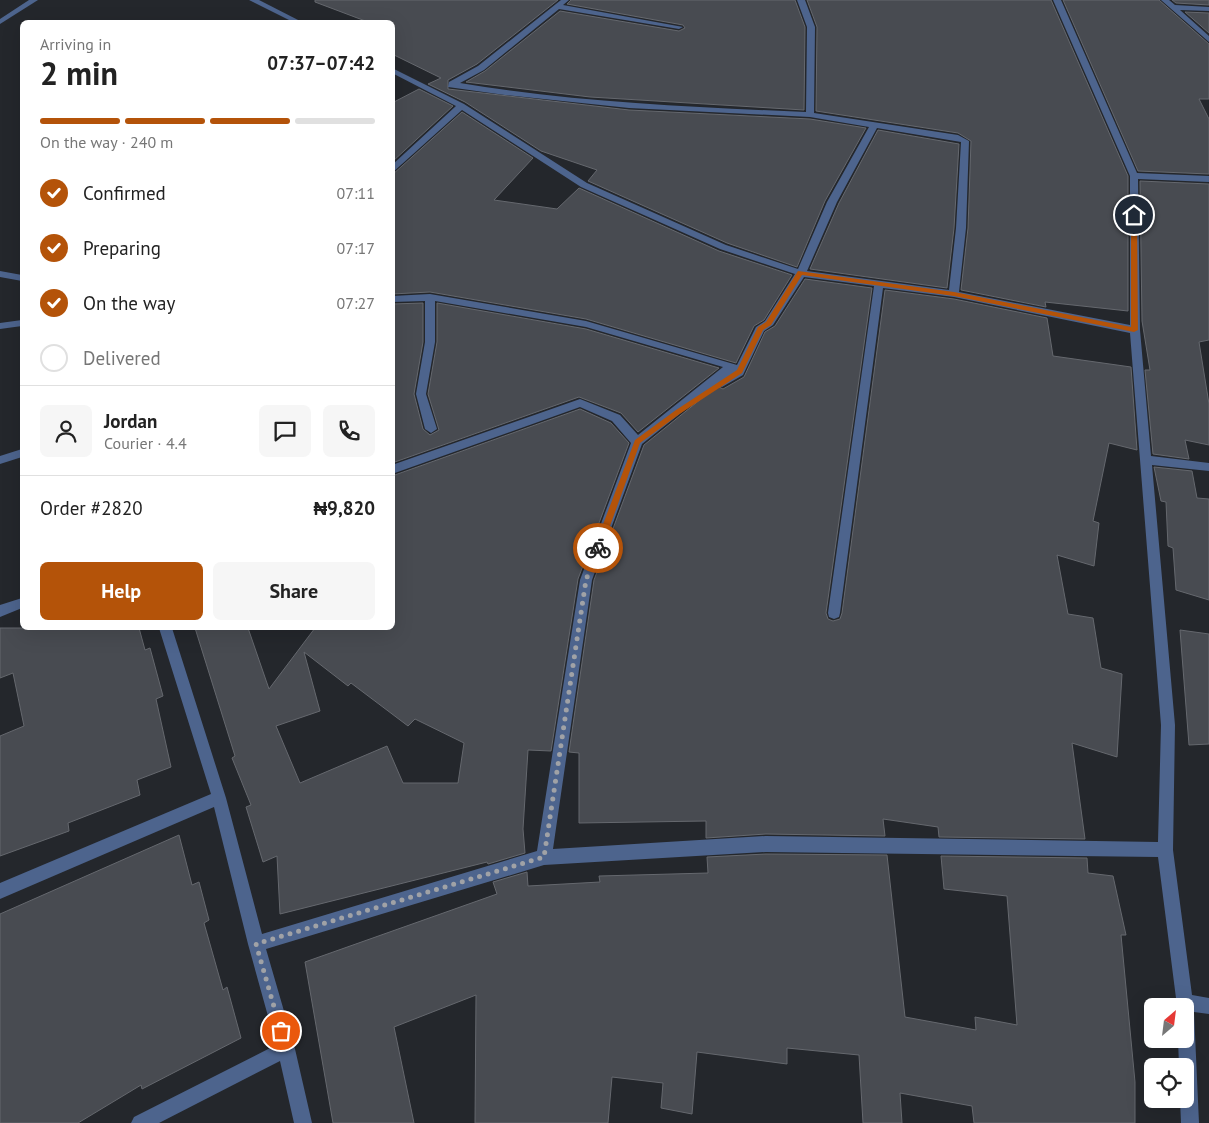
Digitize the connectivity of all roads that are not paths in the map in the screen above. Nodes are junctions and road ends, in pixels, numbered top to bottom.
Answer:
1 (34, 0) edge
2 (253, 0) edge
3 (565, 0) edge
4 (801, 0) edge
5 (1056, 0) edge
6 (1165, 0) edge
7 (556, 6) junction
8 (1174, 7) junction
9 (1209, 9) edge
10 (294, 20) edge
11 (0, 22) edge
12 (679, 27) dead end
13 (1209, 40) edge
14 (395, 72) edge
15 (452, 84) junction
16 (436, 93) junction
17 (461, 106) junction
18 (810, 115) junction
19 (874, 125) junction
20 (395, 167) edge
21 (1134, 176) junction
22 (1209, 179) edge
23 (801, 273) junction
24 (0, 274) edge
25 (20, 278) edge
26 (879, 283) junction
27 (954, 294) junction
28 (430, 297) junction
29 (395, 298) edge
30 (20, 323) edge
31 (0, 326) edge
32 (1134, 330) junction
33 (431, 429) dead end
34 (637, 442) junction
35 (20, 454) edge
36 (0, 460) edge
37 (1146, 460) junction
38 (1209, 467) edge
39 (395, 469) edge
40 (20, 604) edge
41 (0, 612) edge
42 (834, 613) dead end
43 (166, 630) edge
44 (218, 798) junction
45 (1166, 850) junction
46 (544, 857) junction
47 (0, 891) edge
48 (256, 944) junction
49 (1184, 998) edge
50 (1194, 1005) edge
51 (1209, 1006) edge
52 (286, 1048) junction
53 (1187, 1048) edge
54 (140, 1123) edge
55 (303, 1123) edge
56 (1190, 1123) edge

1 - 11 street
2 - 10 street
3 - 7 street
4 - 18 street
5 - 21 street
6 - 8 street
7 - 12 street
7 - 15 street
8 - 9 street
8 - 13 street
14 - 16 street
15 - 16 street
15 - 18 street
16 - 17 street
17 - 20 street
17 - 23 street
18 - 19 street
19 - 23 street
19 - 27 street
21 - 22 street
21 - 32 street
23 - 26 street
23 - 34 street
24 - 25 street
26 - 27 street
26 - 42 street
27 - 32 street
28 - 29 street
28 - 33 street
28 - 34 street
30 - 31 street
32 - 37 street
34 - 39 street
34 - 46 street
35 - 36 street
37 - 38 street
37 - 45 street
40 - 41 street
43 - 44 street
44 - 47 street
44 - 48 street
45 - 46 street
45 - 49 street
46 - 48 street
48 - 52 street
50 - 51 street
52 - 54 street
52 - 55 street
53 - 56 street

